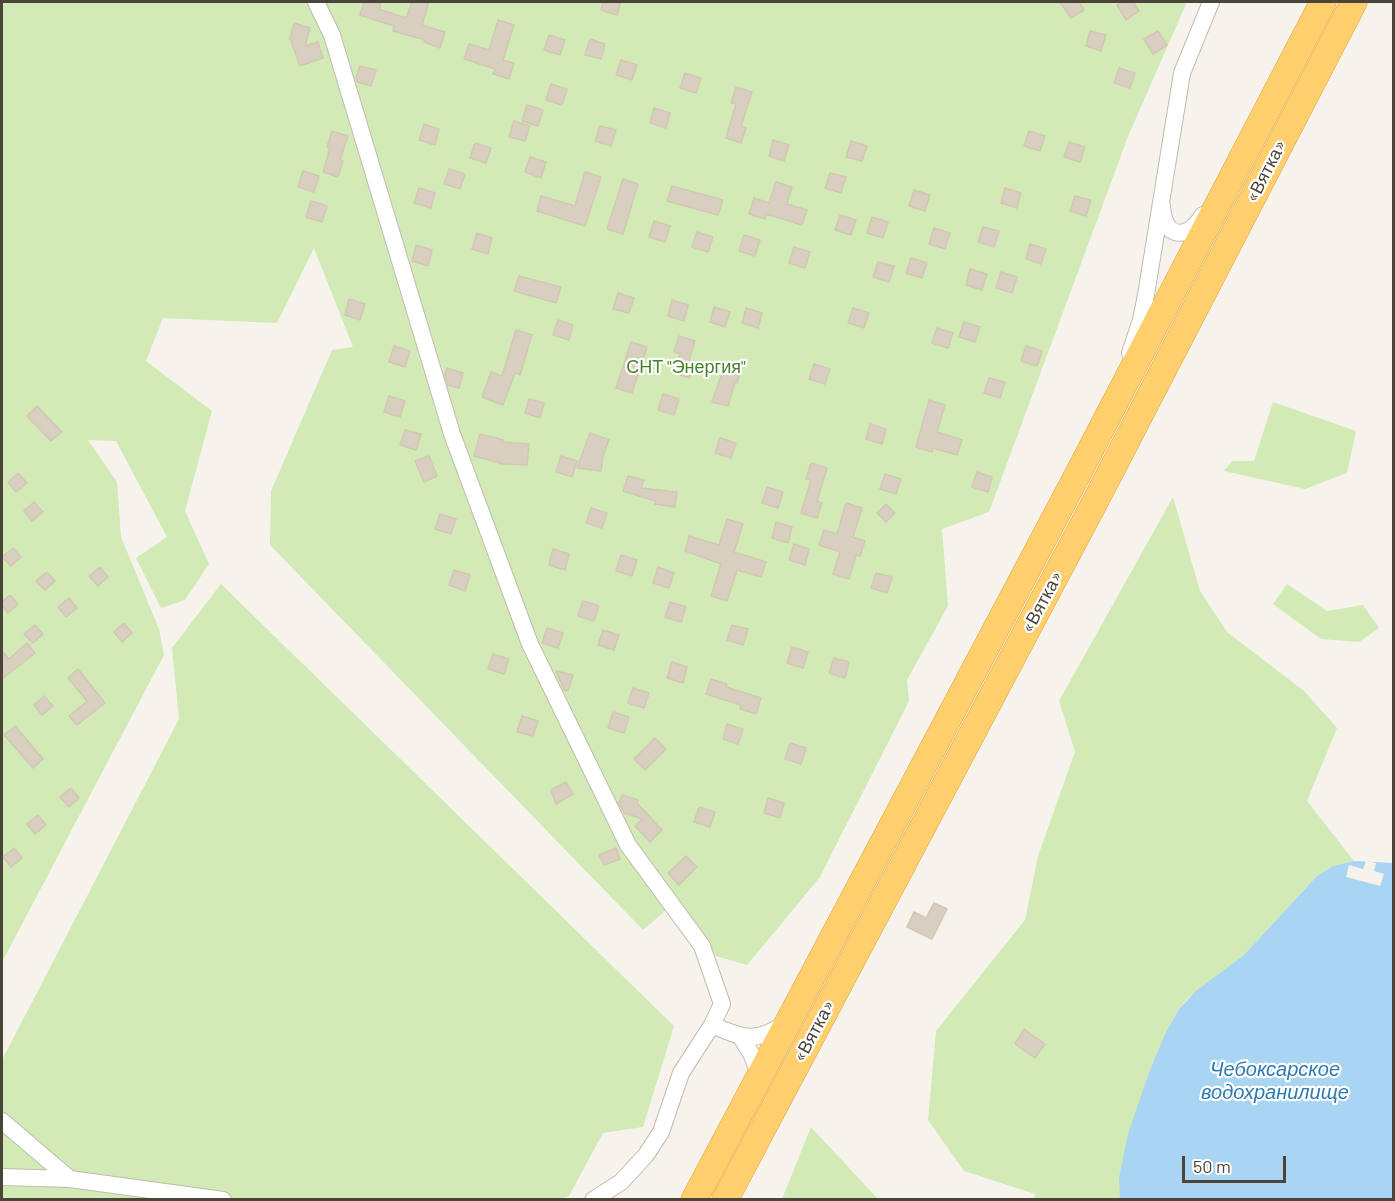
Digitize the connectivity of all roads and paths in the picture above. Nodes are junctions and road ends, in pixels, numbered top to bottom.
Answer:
1 (316, 2) edge
2 (1211, 2) edge
3 (1323, 2) edge
4 (1354, 2) edge
5 (1261, 122) junction
6 (1162, 199) junction
7 (1080, 470) junction
8 (791, 1019) junction
9 (712, 1025) junction
10 (741, 1037) junction
11 (760, 1078) junction
12 (2, 1121) edge
13 (2, 1177) edge
14 (70, 1179) junction
15 (223, 1200) edge
16 (593, 1200) edge
17 (694, 1200) edge
18 (725, 1200) edge

1 - 9 street
2 - 6 street
3 - 5 highway, «Вятка»
4 - 18 highway, «Вятка»
5 - 6 street
5 - 7 highway, «Вятка»
6 - 7 street
7 - 8 highway, «Вятка»
8 - 10 street
8 - 11 highway, «Вятка»
9 - 10 street
9 - 16 street
10 - 11 street
11 - 17 highway, «Вятка»
12 - 14 street
13 - 14 street
14 - 15 street

